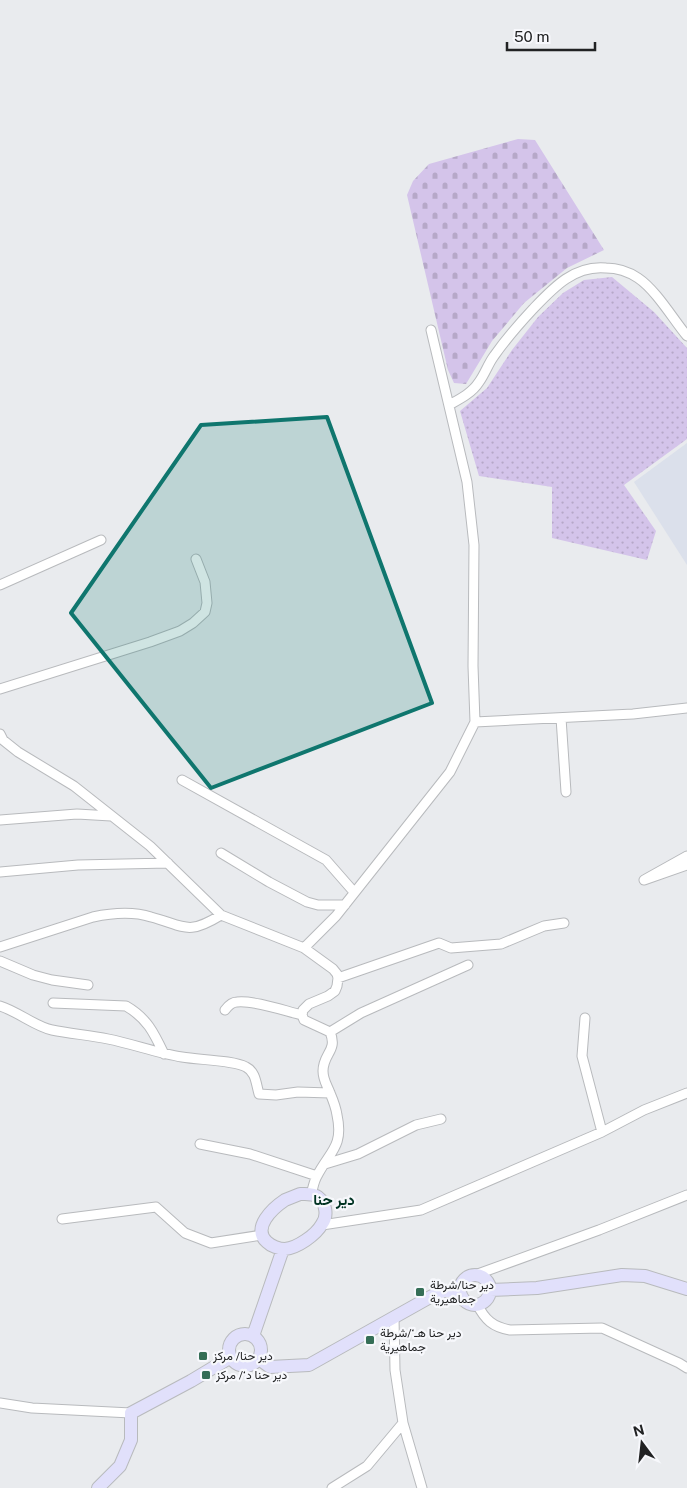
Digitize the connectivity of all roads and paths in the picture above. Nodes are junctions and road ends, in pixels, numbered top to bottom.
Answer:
1 (431, 330) dead end
2 (687, 336) edge
3 (449, 405) junction
4 (101, 540) dead end
5 (196, 559) dead end
6 (0, 585) edge
7 (0, 689) edge
8 (687, 708) edge
9 (562, 718) junction
10 (475, 722) junction
11 (0, 734) edge
12 (182, 780) dead end
13 (566, 792) dead end
14 (112, 816) junction
15 (0, 820) edge
16 (221, 853) dead end
17 (687, 856) edge
18 (168, 863) junction
19 (687, 865) edge
20 (0, 872) edge
21 (354, 892) junction
22 (345, 904) junction
23 (221, 915) junction
24 (564, 923) dead end
25 (0, 947) edge
26 (304, 948) junction
27 (0, 961) edge
28 (468, 965) dead end
29 (338, 978) junction
30 (88, 985) dead end
31 (52, 1003) dead end
32 (0, 1006) edge
33 (225, 1010) dead end
34 (302, 1015) junction
35 (584, 1018) dead end
36 (330, 1032) junction
37 (164, 1054) junction
38 (330, 1093) junction
39 (687, 1093) edge
40 (441, 1119) dead end
41 (602, 1132) junction
42 (200, 1144) dead end
43 (324, 1164) junction
44 (317, 1176) junction
45 (311, 1194) junction
46 (687, 1195) edge
47 (62, 1219) dead end
48 (322, 1225) junction
49 (262, 1235) junction
50 (284, 1249) junction
51 (475, 1275) junction
52 (687, 1289) edge
53 (490, 1290) junction
54 (460, 1291) junction
55 (477, 1304) junction
56 (394, 1317) junction
57 (254, 1336) junction
58 (230, 1357) junction
59 (259, 1359) junction
60 (687, 1368) edge
61 (0, 1403) edge
62 (131, 1413) junction
63 (404, 1423) junction
64 (98, 1488) edge
65 (332, 1488) edge
66 (422, 1488) edge

1 - 3 street
2 - 3 street
3 - 10 street
4 - 6 street
5 - 7 street
8 - 9 street
9 - 10 street
9 - 13 street
10 - 21 street
11 - 14 street
12 - 21 street
14 - 15 street
14 - 18 street
16 - 22 street
17 - 19 street
18 - 20 street
18 - 23 street
21 - 22 street
22 - 26 street
23 - 25 street
23 - 26 street
24 - 29 street
26 - 29 street
27 - 30 street
28 - 36 street
29 - 34 street
31 - 37 street
32 - 37 street
33 - 34 street
34 - 36 street
35 - 41 street
36 - 38 street
37 - 38 street
38 - 43 street
39 - 41 street
40 - 43 street
41 - 48 street
42 - 44 street
43 - 44 street
44 - 45 street
45 - 48 street
45 - 49 street
46 - 51 street
47 - 49 street
48 - 50 street
49 - 50 street
50 - 57 street
51 - 53 street
51 - 54 street
52 - 53 street
53 - 55 street
54 - 55 street
54 - 56 street
55 - 60 street
56 - 59 street
56 - 63 street
57 - 58 street
57 - 59 street
58 - 59 street
58 - 62 street
61 - 62 street
62 - 64 street
63 - 65 street
63 - 66 street

